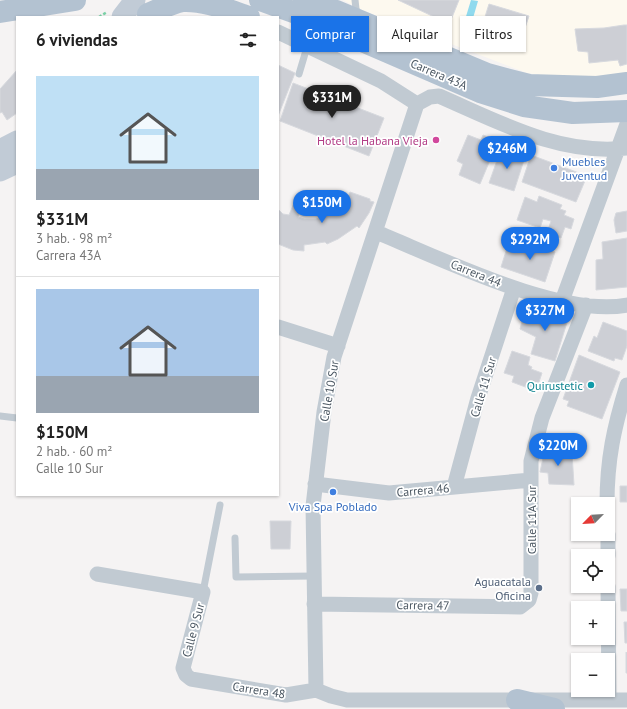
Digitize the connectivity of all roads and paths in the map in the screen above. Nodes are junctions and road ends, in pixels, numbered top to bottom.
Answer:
1 (74, 0) edge
2 (260, 0) edge
3 (355, 0) edge
4 (46, 4) junction
5 (146, 8) edge
6 (319, 10) edge
7 (0, 12) edge
8 (73, 16) edge
9 (125, 16) edge
10 (246, 16) edge
11 (341, 16) edge
12 (361, 16) edge
13 (279, 22) edge
14 (369, 24) edge
15 (279, 33) edge
16 (291, 39) edge
17 (306, 52) edge
18 (318, 52) edge
19 (299, 74) dead end
20 (627, 83) edge
21 (416, 104) junction
22 (627, 111) edge
23 (627, 124) edge
24 (8, 148) edge
25 (622, 149) edge
26 (0, 172) edge
27 (376, 232) junction
28 (514, 288) junction
29 (562, 301) junction
30 (586, 305) junction
31 (627, 305) edge
32 (279, 327) edge
33 (338, 346) junction
34 (627, 385) edge
35 (0, 416) edge
36 (16, 418) edge
37 (530, 480) junction
38 (315, 484) junction
39 (454, 487) junction
40 (607, 497) edge
41 (220, 505) dead end
42 (235, 538) dead end
43 (97, 574) dead end
44 (313, 576) junction
45 (203, 592) junction
46 (608, 593) edge
47 (529, 600) joint
48 (314, 604) junction
49 (183, 668) joint
50 (316, 690) junction
51 (517, 700) junction
52 (609, 700) junction
53 (627, 700) edge
54 (554, 709) edge

1 - 4 main road
2 - 6 main road, Carrera 43A
3 - 12 lane
4 - 7 main road
4 - 8 main road
5 - 9 main road
5 - 10 main road
6 - 11 main road, Carrera 43A
6 - 13 main road
6 - 22 main road, Carrera 43A
14 - 20 main road, Carrera 43A
15 - 16 street
17 - 19 lane
18 - 21 street
21 - 25 street, Carrera 43A
21 - 27 street, Calle 10 Sur
23 - 25 street
24 - 26 main road
25 - 29 street
27 - 28 street, Carrera 44
27 - 33 street, Calle 10 Sur
28 - 29 street, Carrera 44
28 - 39 street, Calle 11 Sur
29 - 30 street, Carrera 44
30 - 31 street, Carrera 44
30 - 37 street, Calle 11A Sur
32 - 33 street
33 - 38 street, Calle 10 Sur
34 - 40 street
35 - 36 lane
37 - 39 street, Carrera 46
37 - 47 street, Calle 11A Sur
38 - 39 street, Carrera 46
38 - 44 street, Calle 10 Sur
41 - 45 lane
42 - 44 lane
43 - 45 street
44 - 48 street, Calle 10 Sur
45 - 49 street, Calle 9 Sur
46 - 52 street
47 - 48 street, Carrera 47
48 - 50 street, Calle 10 Sur
49 - 50 street, Carrera 48
50 - 51 street, Carrera 48
51 - 52 street, Carrera 48
51 - 54 main road
52 - 53 street, Carrera 48

